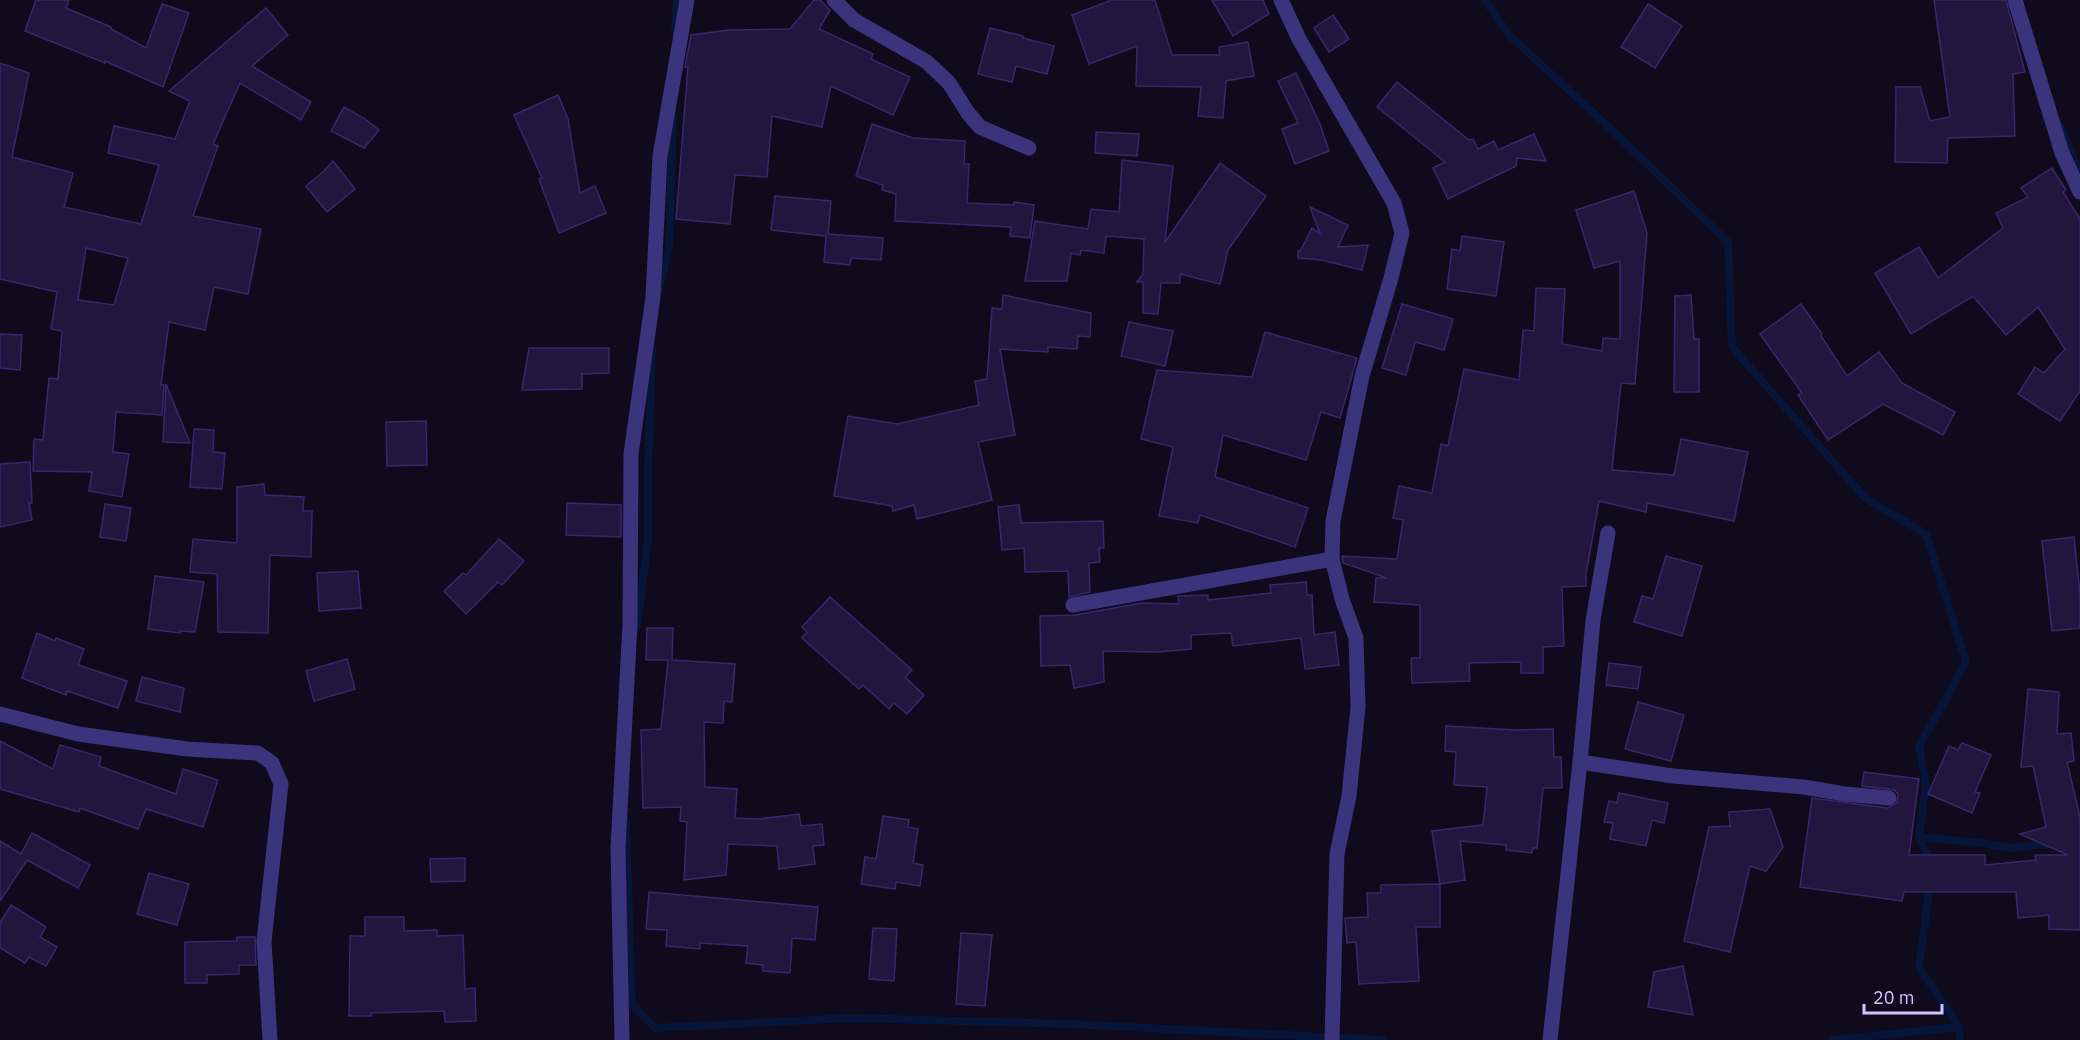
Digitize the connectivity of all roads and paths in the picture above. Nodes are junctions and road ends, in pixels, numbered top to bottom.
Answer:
1 (687, 0) edge
2 (834, 0) edge
3 (1281, 0) edge
4 (2015, 0) edge
5 (1029, 148) dead end
6 (2080, 192) edge
7 (1608, 533) dead end
8 (1332, 559) junction
9 (1073, 605) dead end
10 (0, 714) edge
11 (1580, 762) junction
12 (1888, 798) dead end
13 (270, 1040) edge
14 (621, 1040) edge
15 (1332, 1040) edge
16 (1550, 1040) edge

1 - 14 street
2 - 5 street
3 - 8 street
4 - 6 street
7 - 11 street
8 - 9 street
8 - 15 street
10 - 13 street
11 - 12 street
11 - 16 street

